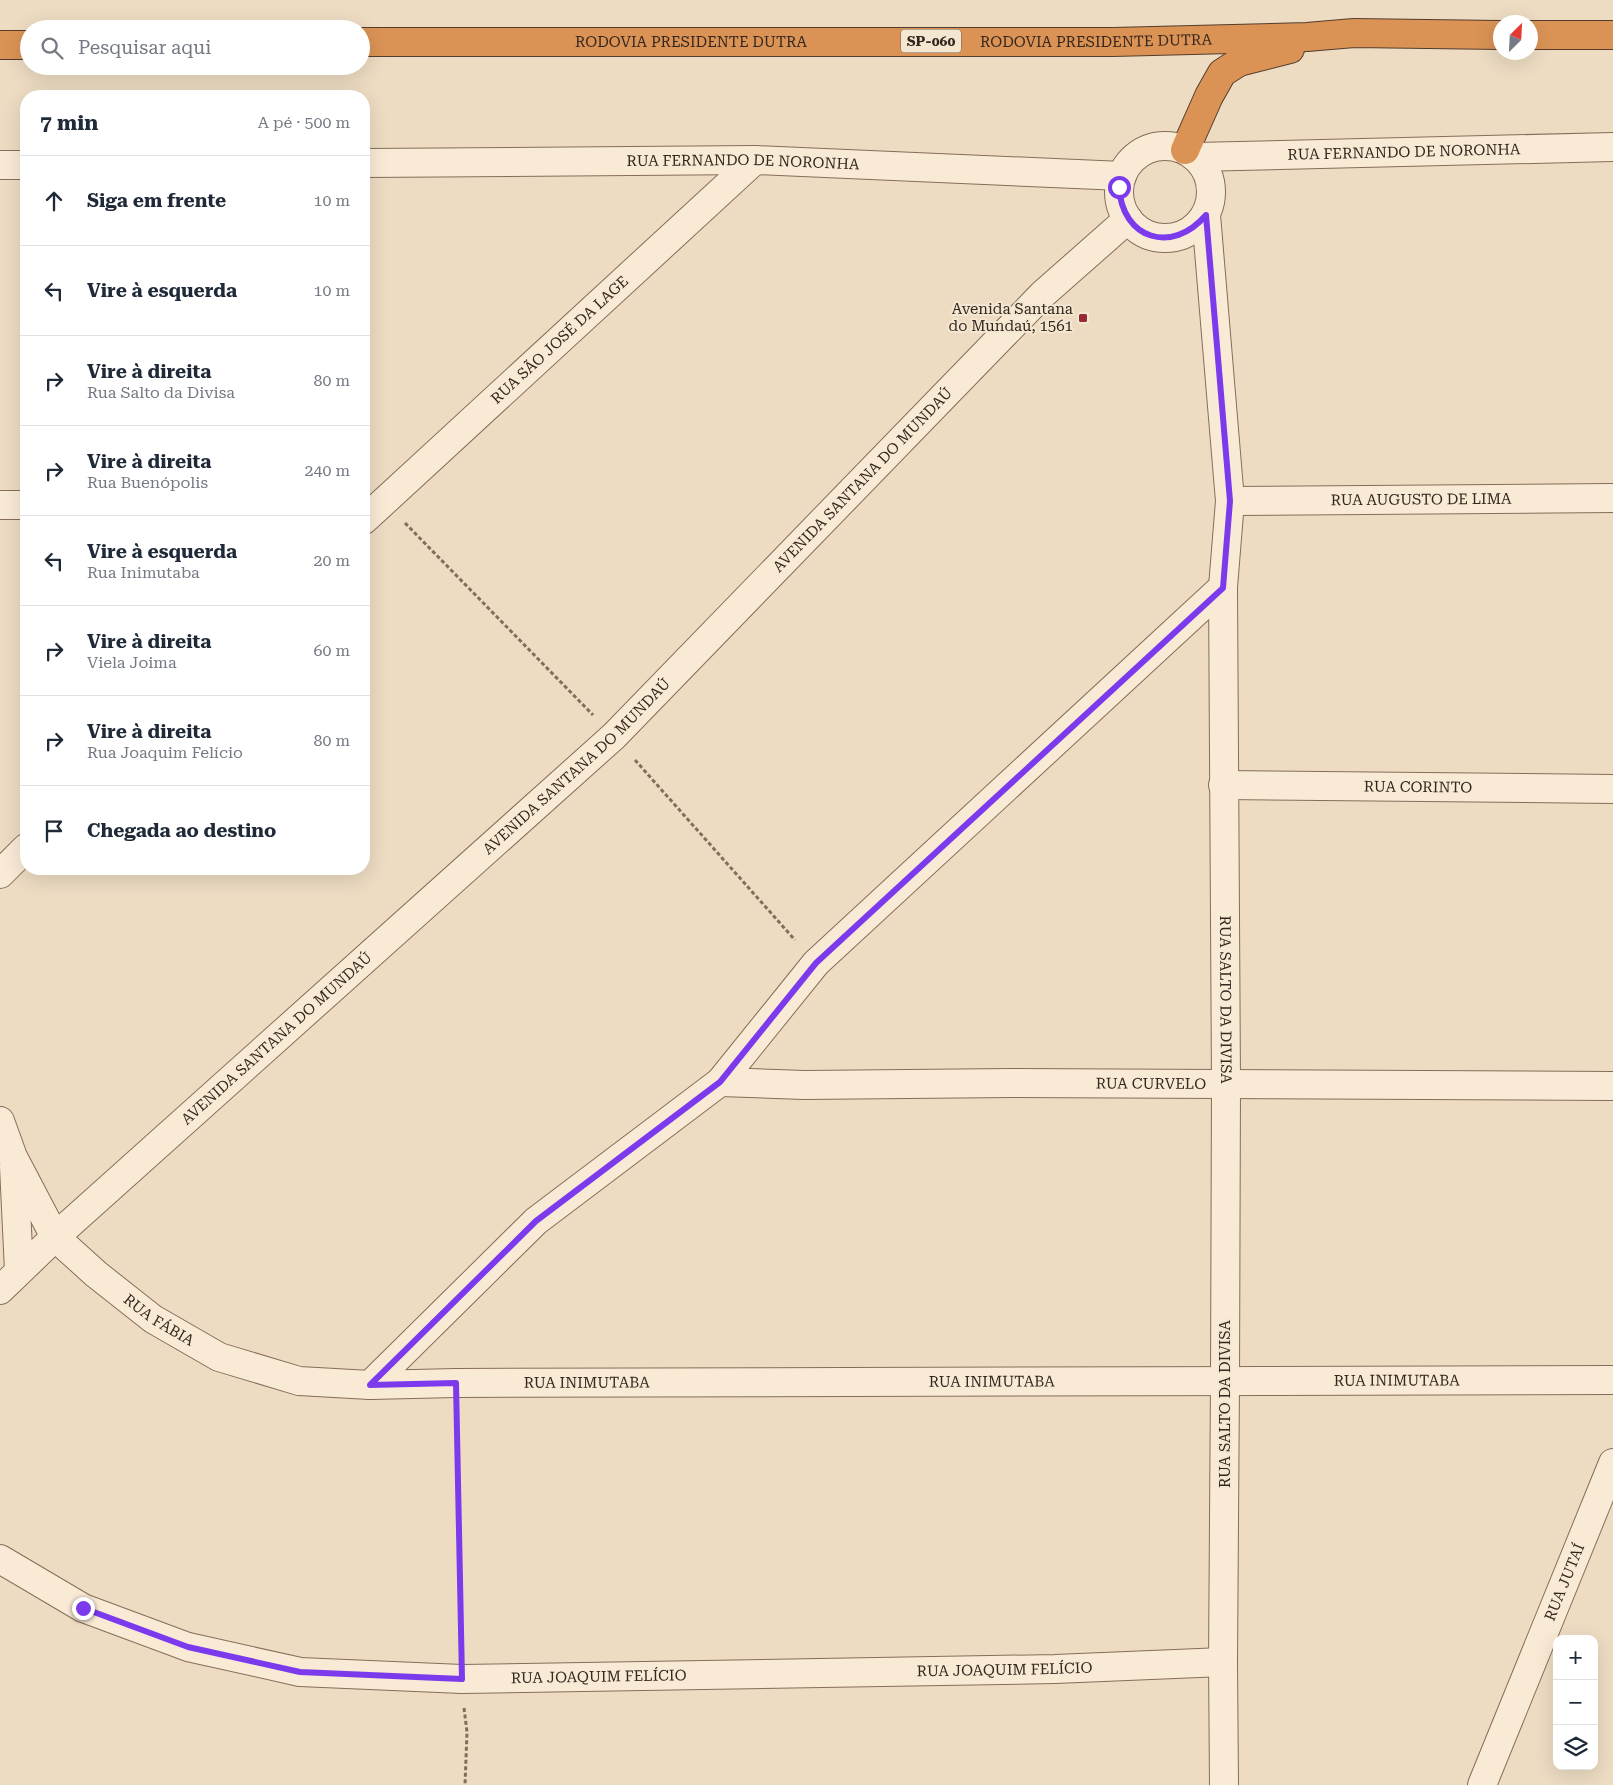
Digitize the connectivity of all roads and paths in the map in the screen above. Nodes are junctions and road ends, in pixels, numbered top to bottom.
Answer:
1 (1354, 33) junction
2 (1493, 35) edge
3 (1538, 35) edge
4 (1600, 36) edge
5 (370, 42) edge
6 (1613, 43) edge
7 (0, 45) edge
8 (20, 45) edge
9 (1613, 147) edge
10 (1190, 153) junction
11 (756, 160) junction
12 (370, 163) edge
13 (0, 165) edge
14 (20, 165) edge
15 (1122, 176) junction
16 (1206, 215) junction
17 (1128, 219) junction
18 (1613, 498) edge
19 (374, 501) edge
20 (1230, 501) junction
21 (0, 505) edge
22 (20, 505) edge
23 (1223, 588) junction
24 (1223, 785) junction
25 (1613, 789) edge
26 (20, 854) edge
27 (0, 874) edge
28 (720, 1082) junction
29 (1226, 1084) junction
30 (1613, 1086) edge
31 (0, 1121) edge
32 (13, 1157) junction
33 (55, 1237) junction
34 (19, 1271) junction
35 (0, 1290) edge
36 (1613, 1380) edge
37 (1226, 1381) junction
38 (456, 1383) junction
39 (370, 1385) junction
40 (1613, 1463) edge
41 (0, 1559) edge
42 (1223, 1662) junction
43 (462, 1679) junction
44 (465, 1785) edge
45 (1224, 1785) edge
46 (1482, 1785) edge

1 - 2 highway, RODOVIA PRESIDENTE DUTRA / SP-060
1 - 5 highway, RODOVIA PRESIDENTE DUTRA / SP-060
1 - 10 highway
3 - 4 highway
4 - 6 highway
7 - 8 highway
9 - 10 street, RUA FERNANDO DE NORONHA
10 - 15 street
10 - 16 street
11 - 12 street, RUA FERNANDO DE NORONHA
11 - 15 street, RUA FERNANDO DE NORONHA
11 - 19 street, RUA SÃO JOSÉ DA LAGE
13 - 14 street
15 - 17 street
16 - 17 street
16 - 20 street, RUA SALTO DA DIVISA
17 - 33 street, AVENIDA SANTANA DO MUNDAÚ
18 - 20 street, RUA AUGUSTO DE LIMA
20 - 23 street, RUA SALTO DA DIVISA
21 - 22 street
23 - 24 street, RUA SALTO DA DIVISA
23 - 28 street
24 - 25 street, RUA CORINTO
24 - 29 street, RUA SALTO DA DIVISA
26 - 27 street
28 - 29 street, RUA CURVELO
28 - 39 street
29 - 30 street, RUA CURVELO
29 - 37 street, RUA SALTO DA DIVISA
31 - 32 street, RUA FÁBIA
32 - 33 street, RUA FÁBIA
32 - 34 street, RUA FÁBIA
33 - 34 street, AVENIDA SANTANA DO MUNDAÚ
33 - 39 street, RUA FÁBIA
34 - 35 street, AVENIDA SANTANA DO MUNDAÚ
36 - 37 street, RUA INIMUTABA
37 - 38 street, RUA INIMUTABA
37 - 42 street, RUA SALTO DA DIVISA
38 - 39 street, RUA INIMUTABA
38 - 43 path
40 - 46 street, RUA JUTAÍ
41 - 43 street, RUA JOAQUIM FELÍCIO
42 - 43 street, RUA JOAQUIM FELÍCIO
42 - 45 street, RUA SALTO DA DIVISA
43 - 44 path

